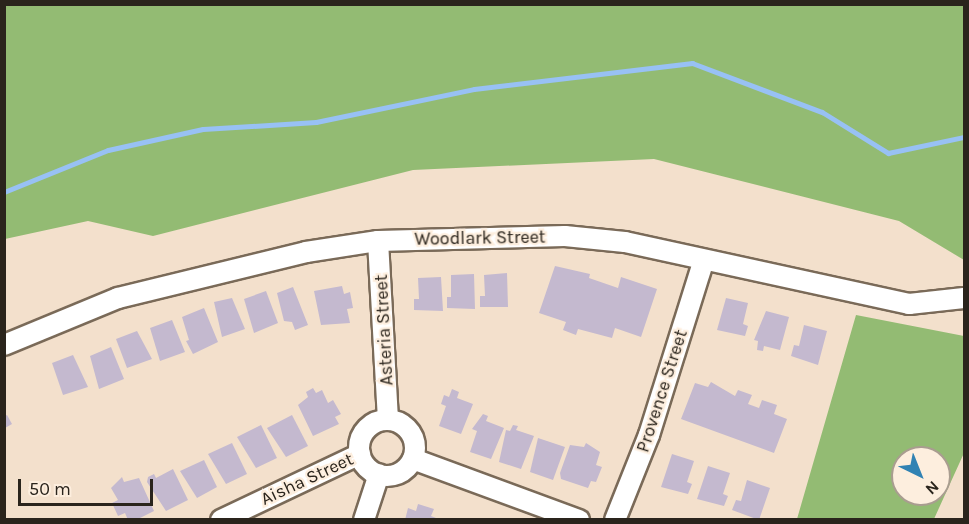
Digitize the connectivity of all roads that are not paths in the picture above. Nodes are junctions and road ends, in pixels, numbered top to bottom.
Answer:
1 (378, 241) junction
2 (704, 260) junction
3 (964, 298) edge
4 (4, 345) edge
5 (388, 420) junction
6 (360, 454) junction
7 (413, 459) junction
8 (379, 474) junction
9 (221, 519) edge
10 (364, 519) edge
11 (579, 519) edge
12 (615, 519) edge

1 - 2 street, Woodlark Street
1 - 4 street, Woodlark Street
1 - 5 street, Asteria Street
2 - 3 street, Woodlark Street
2 - 12 street, Provence Street
5 - 6 street
5 - 7 street
6 - 8 street
6 - 9 street, Aisha Street
7 - 8 street
7 - 11 street
8 - 10 street

